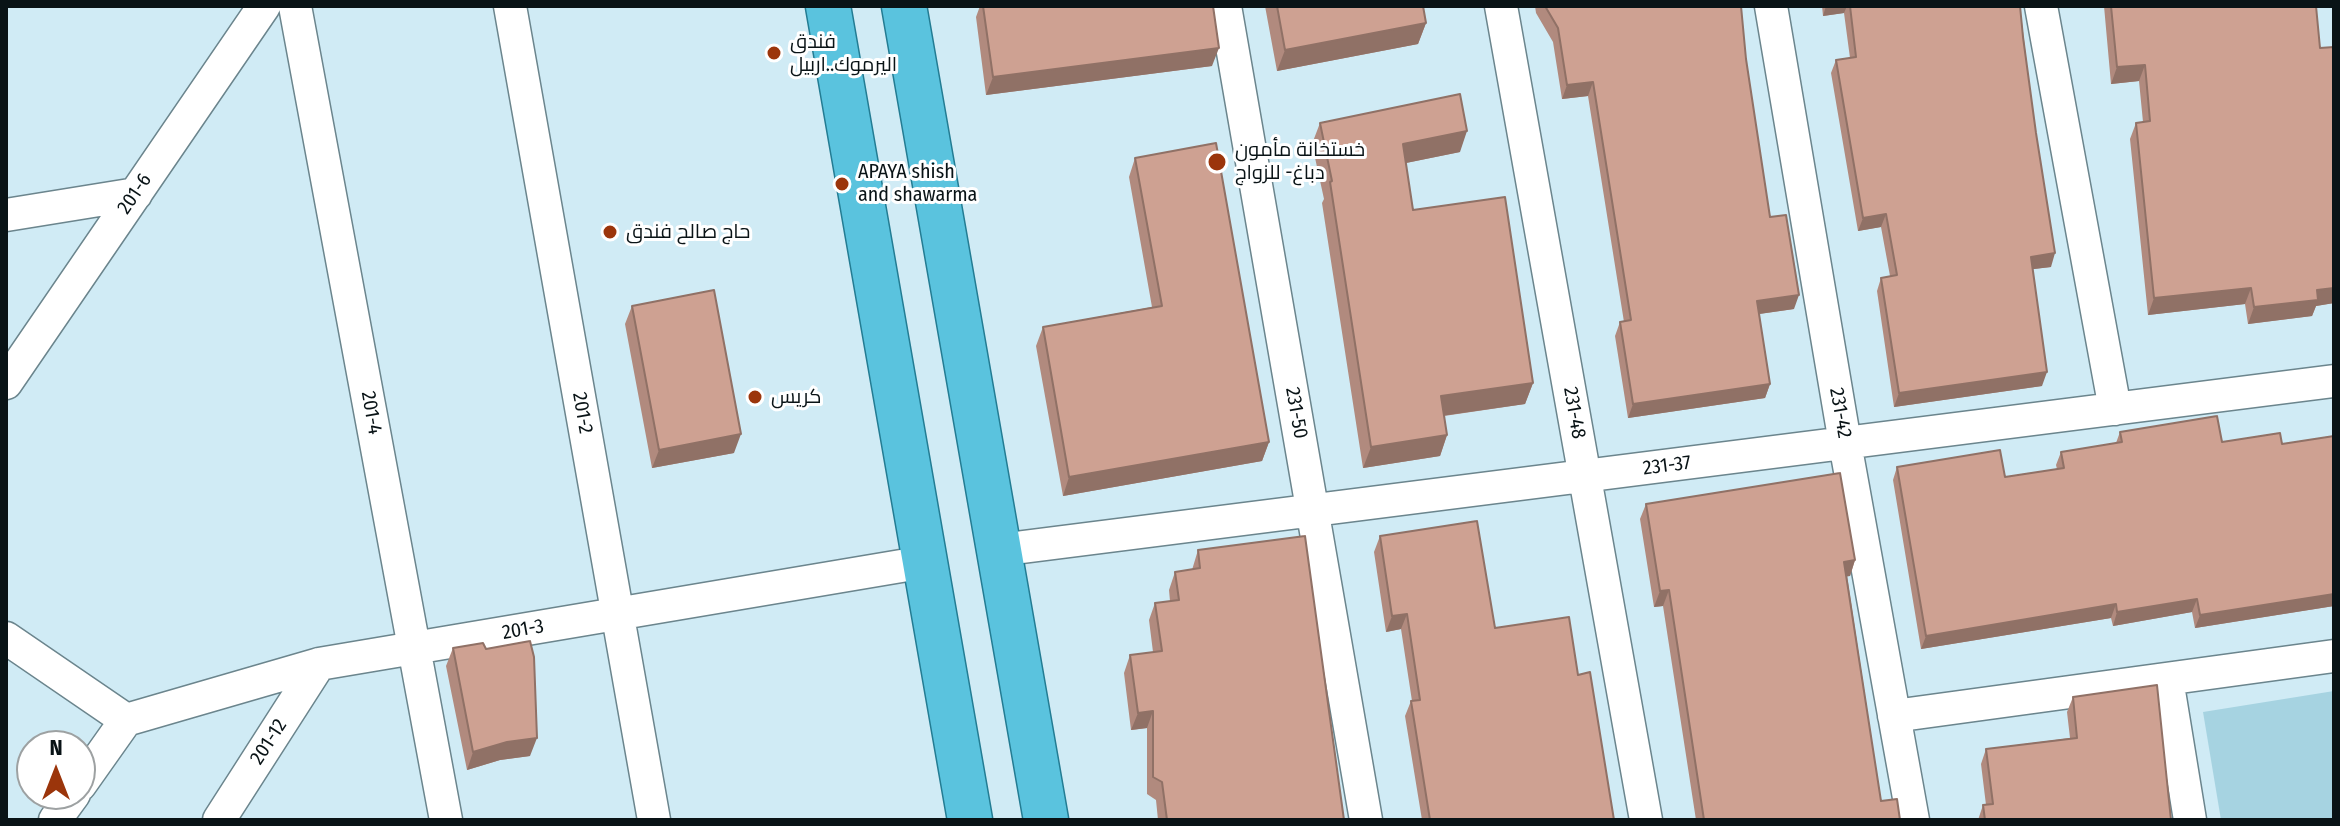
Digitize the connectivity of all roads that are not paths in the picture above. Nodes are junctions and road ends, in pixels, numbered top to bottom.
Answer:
1 (264, 6) edge
2 (295, 6) edge
3 (510, 6) edge
4 (828, 6) edge
5 (904, 6) edge
6 (1225, 6) edge
7 (1501, 6) edge
8 (1771, 6) edge
9 (2041, 6) edge
10 (136, 194) junction
11 (6, 215) edge
12 (2334, 381) edge
13 (6, 383) edge
14 (2115, 409) junction
15 (1845, 443) junction
16 (1585, 476) junction
17 (1313, 511) junction
18 (999, 550) junction
19 (925, 562) junction
20 (618, 614) junction
21 (6, 638) edge
22 (414, 648) junction
23 (2334, 656) edge
24 (319, 664) junction
25 (2167, 679) junction
26 (1894, 716) junction
27 (126, 720) junction
28 (96, 762) edge
29 (219, 820) edge
30 (446, 820) edge
31 (654, 820) edge
32 (970, 820) edge
33 (1046, 820) edge
34 (1366, 820) edge
35 (1646, 820) edge
36 (1913, 820) edge
37 (2190, 820) edge

1 - 10 street, 201-6
2 - 22 street, 201-4
3 - 20 street, 201-2
4 - 19 highway
5 - 18 highway
6 - 17 street, 231-50
7 - 16 street, 231-48
8 - 15 street, 231-42
9 - 14 street
10 - 11 street
10 - 13 street, 201-6
12 - 14 street, 231-37
14 - 15 street, 231-37
15 - 16 street, 231-37
15 - 26 street, 231-42
16 - 17 street, 231-37
16 - 35 street, 231-48
17 - 18 street, 231-37
17 - 34 street, 231-50
18 - 33 highway
19 - 20 street, 201-3
19 - 32 highway
20 - 22 street, 201-3
20 - 31 street, 201-2
21 - 27 street
22 - 24 street, 201-3
22 - 30 street, 201-4
23 - 25 street
24 - 27 street, 201-3
24 - 29 street, 201-12
25 - 26 street
25 - 37 street
26 - 36 street, 231-42
27 - 28 street

